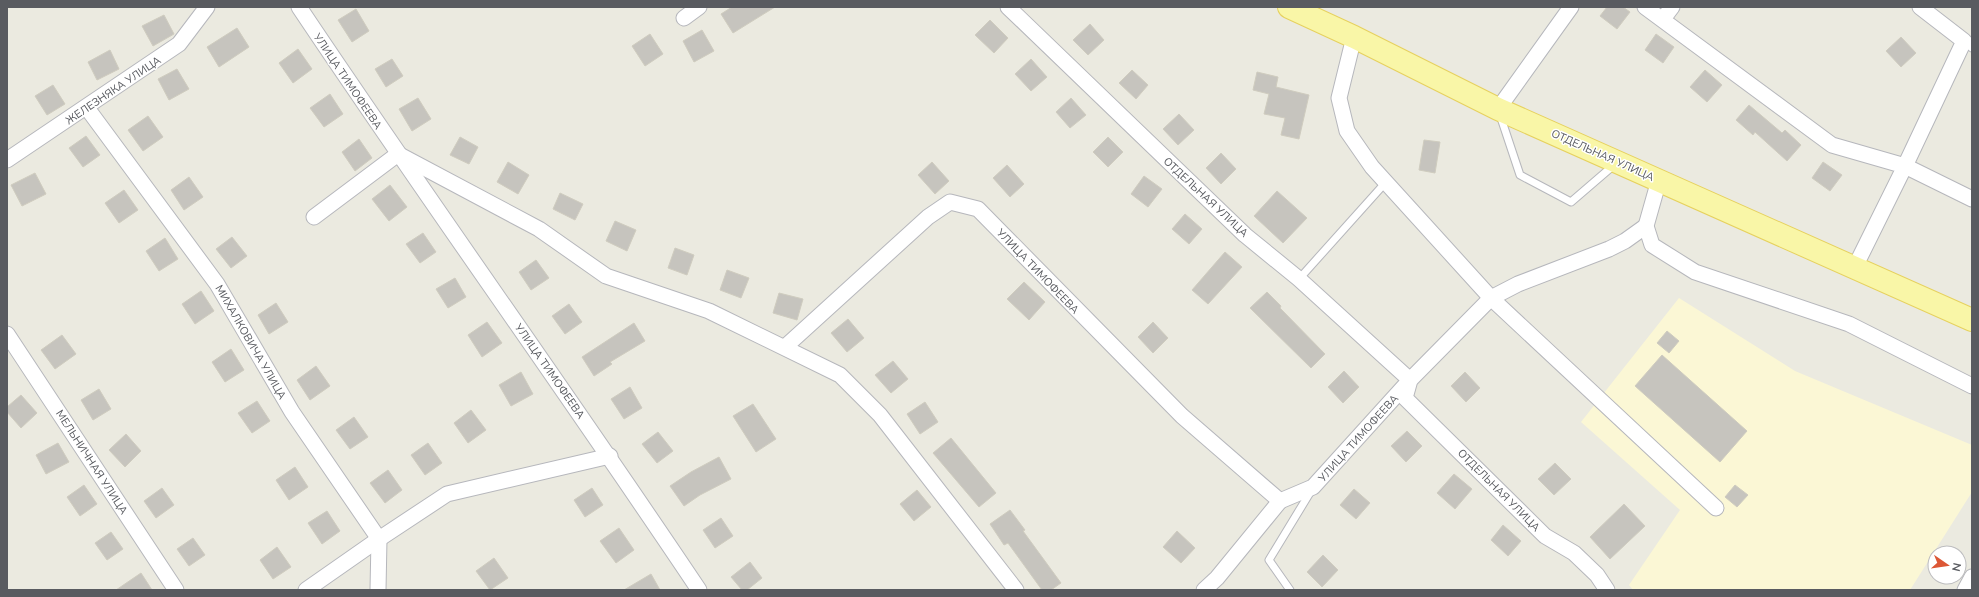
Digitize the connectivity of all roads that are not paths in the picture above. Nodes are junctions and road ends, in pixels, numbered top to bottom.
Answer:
1 (207, 7) edge
2 (299, 7) edge
3 (699, 7) edge
4 (1008, 7) edge
5 (1289, 7) edge
6 (1571, 7) edge
7 (1646, 7) edge
8 (1672, 7) edge
9 (1920, 7) edge
10 (684, 18) dead end
11 (1663, 19) junction
12 (1354, 37) junction
13 (1968, 45) edge
14 (87, 108) junction
15 (1498, 109) junction
16 (398, 154) junction
17 (7, 160) edge
18 (1617, 162) junction
19 (1905, 166) junction
20 (1659, 180) junction
21 (1386, 182) junction
22 (1972, 199) edge
23 (314, 217) dead end
24 (1646, 226) junction
25 (1855, 267) junction
26 (1299, 279) junction
27 (1491, 298) junction
28 (1972, 320) edge
29 (7, 334) edge
30 (785, 347) junction
31 (1410, 380) junction
32 (1972, 386) edge
33 (610, 456) junction
34 (1313, 487) junction
35 (1280, 501) junction
36 (1716, 508) dead end
37 (379, 538) junction
38 (1972, 577) edge
39 (176, 590) edge
40 (306, 590) edge
41 (378, 590) edge
42 (699, 590) edge
43 (1016, 590) edge
44 (1204, 590) edge
45 (1290, 590) edge
46 (1607, 590) edge
47 (1965, 590) edge

1 - 14 street, ЖЕЛЕЗНЯКА УЛИЦА
2 - 16 street, УЛИЦА ТИМОФЕЕВА
3 - 10 street
4 - 26 street, ОТДЕЛЬНАЯ УЛИЦА
5 - 12 main road, ОТДЕЛЬНАЯ УЛИЦА
6 - 15 street
7 - 11 street
8 - 11 street
9 - 13 street
11 - 19 street
12 - 15 main road, ОТДЕЛЬНАЯ УЛИЦА
12 - 21 street
13 - 19 street
14 - 17 street, ЖЕЛЕЗНЯКА УЛИЦА
14 - 37 street, МИХАЛКОВИЧА УЛИЦА
15 - 18 main road, ОТДЕЛЬНАЯ УЛИЦА
15 - 18 lane
16 - 23 street
16 - 30 street, УЛИЦА ТИМОФЕЕВА
16 - 33 street, УЛИЦА ТИМОФЕЕВА
18 - 20 main road, ОТДЕЛЬНАЯ УЛИЦА
19 - 22 street
19 - 25 street
20 - 24 street
20 - 25 main road, ОТДЕЛЬНАЯ УЛИЦА
21 - 26 lane
21 - 27 street
24 - 27 street
24 - 32 street
25 - 28 main road, ОТДЕЛЬНАЯ УЛИЦА
26 - 31 street, ОТДЕЛЬНАЯ УЛИЦА
27 - 31 street
27 - 36 street
29 - 39 street, МЕЛЬНИЧНАЯ УЛИЦА
30 - 35 street, УЛИЦА ТИМОФЕЕВА
30 - 43 street, УЛИЦА ТИМОФЕЕВА
31 - 34 street, УЛИЦА ТИМОФЕЕВА
31 - 46 street, ОТДЕЛЬНАЯ УЛИЦА
33 - 37 street
33 - 42 street, УЛИЦА ТИМОФЕЕВА
34 - 35 street, УЛИЦА ТИМОФЕЕВА
34 - 45 lane
35 - 44 street, УЛИЦА ТИМОФЕЕВА
37 - 40 street
37 - 41 street
38 - 47 street

